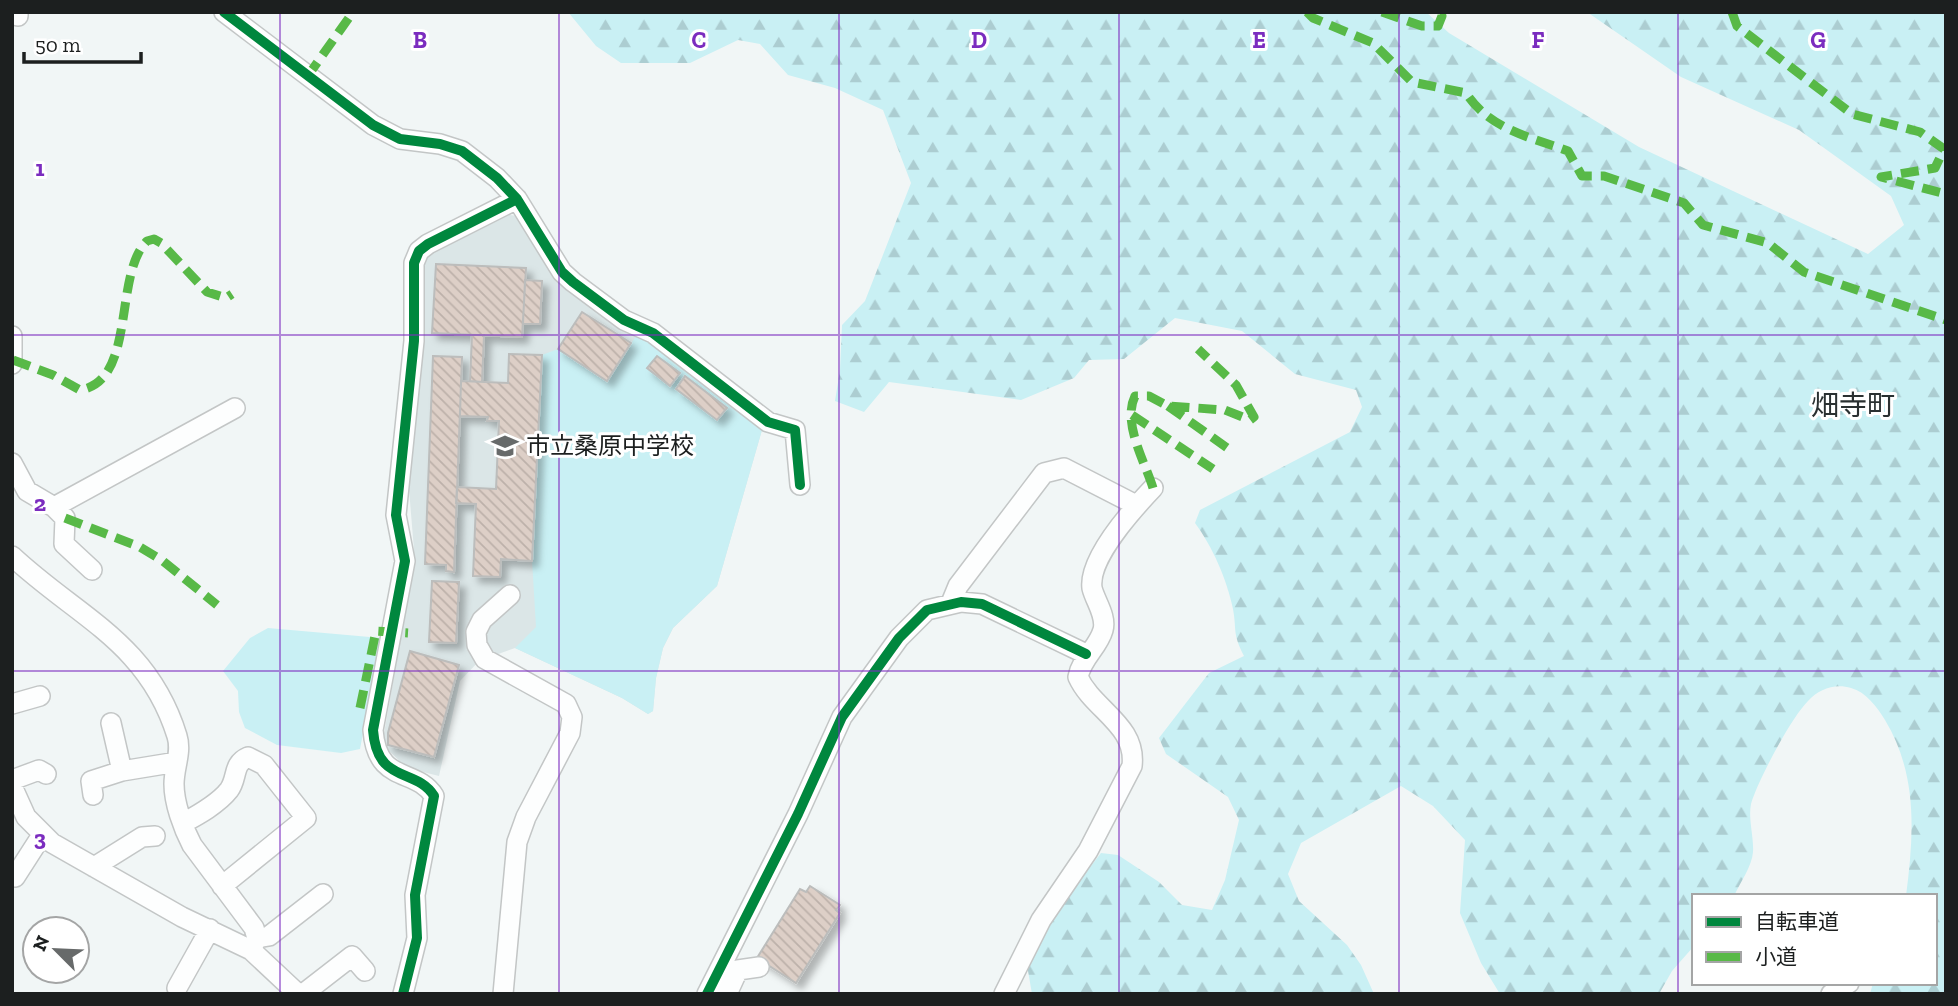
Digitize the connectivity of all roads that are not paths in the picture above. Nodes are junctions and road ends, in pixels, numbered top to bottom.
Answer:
1 (224, 12) edge
2 (517, 199) junction
3 (12, 336) edge
4 (12, 364) edge
5 (235, 408) dead end
6 (12, 463) edge
7 (800, 485) dead end
8 (1153, 488) dead end
9 (1136, 505) junction
10 (54, 507) junction
11 (12, 556) edge
12 (92, 570) dead end
13 (510, 595) dead end
14 (951, 603) junction
15 (1086, 654) junction
16 (40, 696) dead end
17 (12, 704) edge
18 (111, 723) dead end
19 (177, 762) junction
20 (122, 771) junction
21 (46, 774) dead end
22 (13, 790) edge
23 (93, 794) dead end
24 (183, 823) junction
25 (42, 835) junction
26 (155, 836) dead end
27 (94, 867) junction
28 (16, 877) dead end
29 (222, 886) junction
30 (323, 894) dead end
31 (211, 929) junction
32 (254, 944) junction
33 (759, 967) dead end
34 (365, 971) dead end
35 (1846, 985) edge
36 (177, 988) dead end
37 (298, 994) edge
38 (303, 994) edge
39 (404, 994) edge
40 (503, 994) edge
41 (707, 994) edge
42 (727, 994) edge
43 (1004, 994) edge
44 (1830, 994) edge

1 - 2 street
2 - 7 street
2 - 39 street
3 - 4 street
5 - 10 street
6 - 10 street
8 - 9 street
9 - 14 street
9 - 15 street
10 - 12 street
11 - 19 street
13 - 40 street
14 - 15 street
14 - 41 street
15 - 43 street
16 - 17 street
18 - 20 street
19 - 20 street
19 - 24 street
20 - 23 street
21 - 22 street
22 - 25 street
24 - 29 street
24 - 29 street
25 - 27 street
25 - 28 street
26 - 27 street
27 - 31 street
29 - 32 street
30 - 32 street
31 - 32 street
31 - 36 street
32 - 37 street
33 - 42 street
34 - 38 street
35 - 44 street

